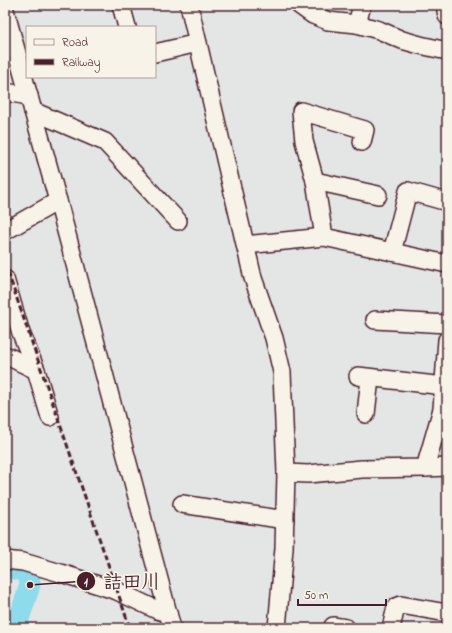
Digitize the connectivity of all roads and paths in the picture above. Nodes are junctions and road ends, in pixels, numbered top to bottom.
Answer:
1 (121, 5) edge
2 (190, 5) edge
3 (299, 5) edge
4 (362, 5) edge
5 (445, 5) edge
6 (5, 10) edge
7 (447, 16) edge
8 (357, 24) junction
9 (127, 26) edge
10 (198, 43) junction
11 (447, 51) edge
12 (156, 53) edge
13 (5, 92) edge
14 (31, 104) junction
15 (362, 142) dead end
16 (315, 181) junction
17 (378, 195) dead end
18 (58, 201) junction
19 (447, 202) edge
20 (178, 222) dead end
21 (5, 231) edge
22 (324, 237) junction
23 (245, 245) junction
24 (392, 252) junction
25 (447, 264) edge
26 (5, 279) edge
27 (375, 320) dead end
28 (447, 324) edge
29 (5, 325) edge
30 (21, 333) junction
31 (447, 340) edge
32 (447, 347) edge
33 (5, 355) edge
34 (36, 370) junction
35 (444, 386) junction
36 (445, 410) edge
37 (366, 414) dead end
38 (50, 417) dead end
39 (447, 467) edge
40 (425, 468) junction
41 (286, 473) junction
42 (182, 504) dead end
43 (285, 520) junction
44 (5, 560) edge
45 (447, 613) edge
46 (170, 621) edge
47 (276, 628) edge
48 (391, 628) edge

1 - 9 street
2 - 10 street
3 - 8 street
4 - 8 street
5 - 7 street
6 - 14 street
8 - 11 street
10 - 12 street
10 - 23 street
13 - 14 street
14 - 18 street
14 - 20 street
15 - 16 street
16 - 17 street
16 - 22 street
18 - 21 street
18 - 46 street
19 - 24 street
22 - 23 street
22 - 24 street
23 - 41 street
24 - 25 street
26 - 30 street
27 - 28 street
29 - 30 street
30 - 34 street
31 - 32 street
32 - 35 street
33 - 34 street
34 - 38 street
35 - 36 street
35 - 37 street
36 - 40 street
39 - 40 street
40 - 41 street
41 - 43 street
42 - 43 street
43 - 47 street
44 - 46 street
45 - 48 street

